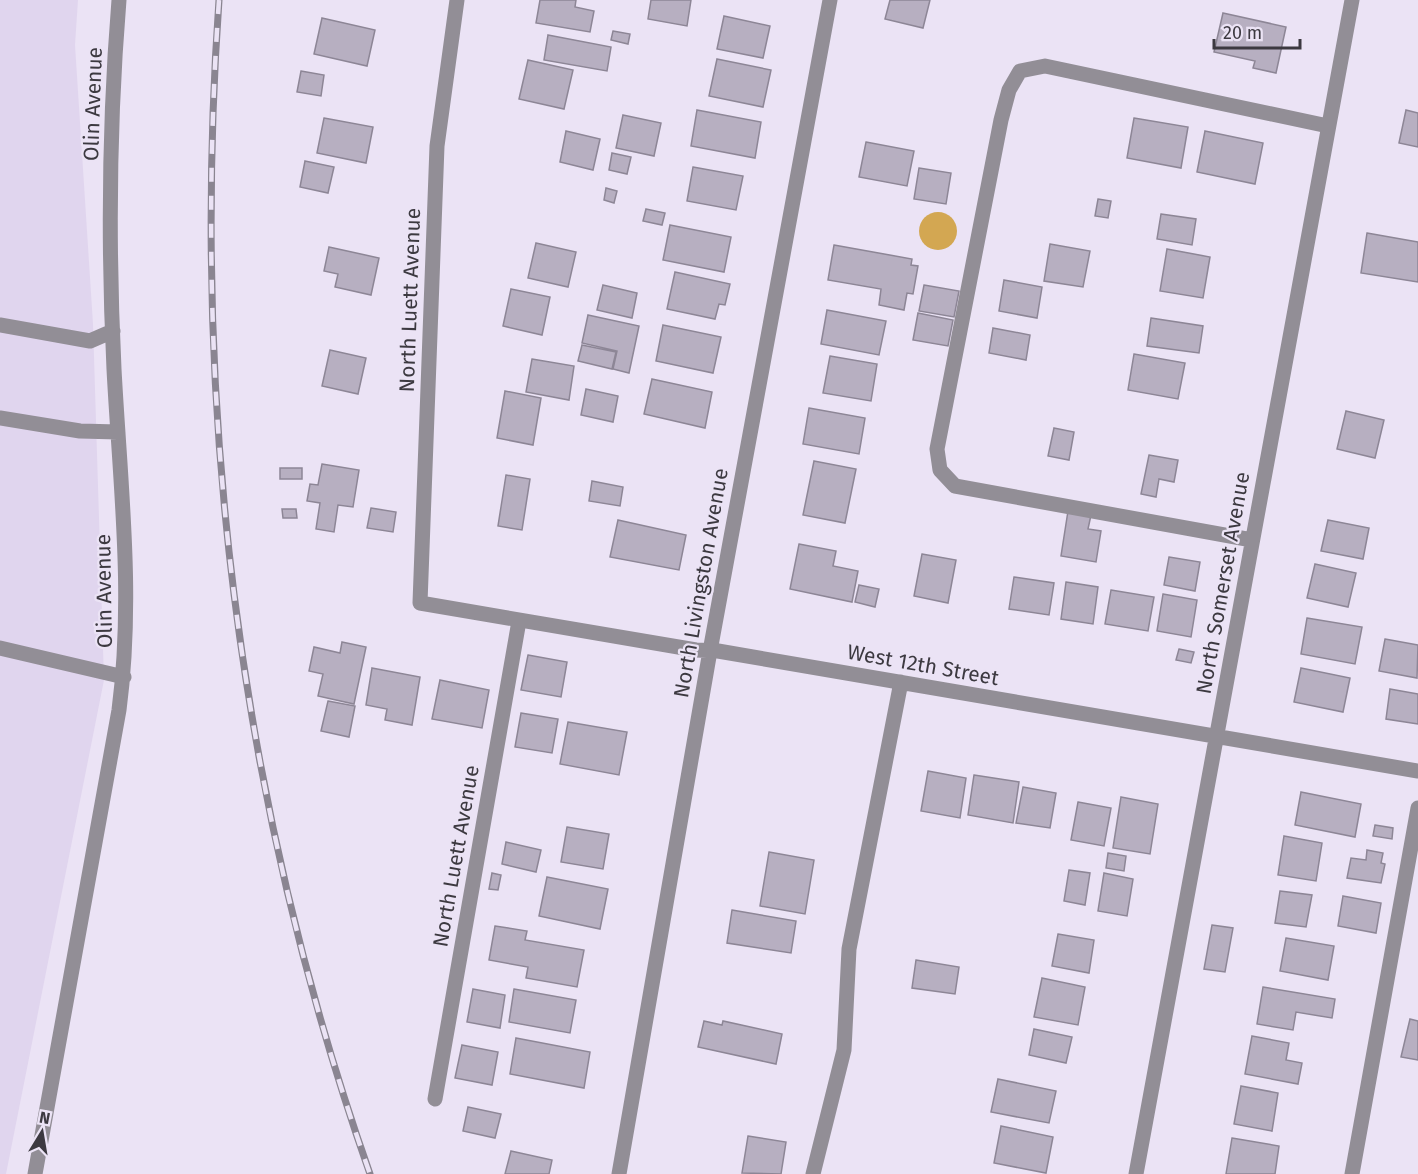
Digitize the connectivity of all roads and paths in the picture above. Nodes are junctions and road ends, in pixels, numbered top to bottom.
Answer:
1 (119, 0) edge
2 (457, 0) edge
3 (830, 0) edge
4 (1352, 0) edge
5 (1329, 126) junction
6 (0, 325) edge
7 (112, 331) junction
8 (0, 418) edge
9 (118, 432) junction
10 (1252, 540) junction
11 (420, 603) joint
12 (519, 621) junction
13 (0, 648) edge
14 (710, 651) junction
15 (124, 677) junction
16 (901, 682) junction
17 (1216, 737) junction
18 (1418, 771) edge
19 (1418, 808) edge
20 (435, 1099) dead end
21 (35, 1174) edge
22 (619, 1174) edge
23 (813, 1174) edge
24 (1136, 1174) edge
25 (1352, 1174) edge

1 - 7 street, Olin Avenue
2 - 11 street, North Luett Avenue
3 - 14 street, North Livingston Avenue
4 - 5 street, North Somerset Avenue
5 - 10 street, North Somerset Avenue
5 - 10 street
6 - 7 street
7 - 9 street, Olin Avenue
8 - 9 street
9 - 15 street, Olin Avenue
10 - 17 street, North Somerset Avenue
11 - 12 street, West 12th Street
12 - 14 street, West 12th Street
12 - 20 street, North Luett Avenue
13 - 15 street
14 - 16 street, West 12th Street
14 - 22 street, North Livingston Avenue
15 - 21 street, Olin Avenue
16 - 17 street, West 12th Street
16 - 23 street
17 - 18 street, West 12th Street
17 - 24 street, North Somerset Avenue
19 - 25 street

